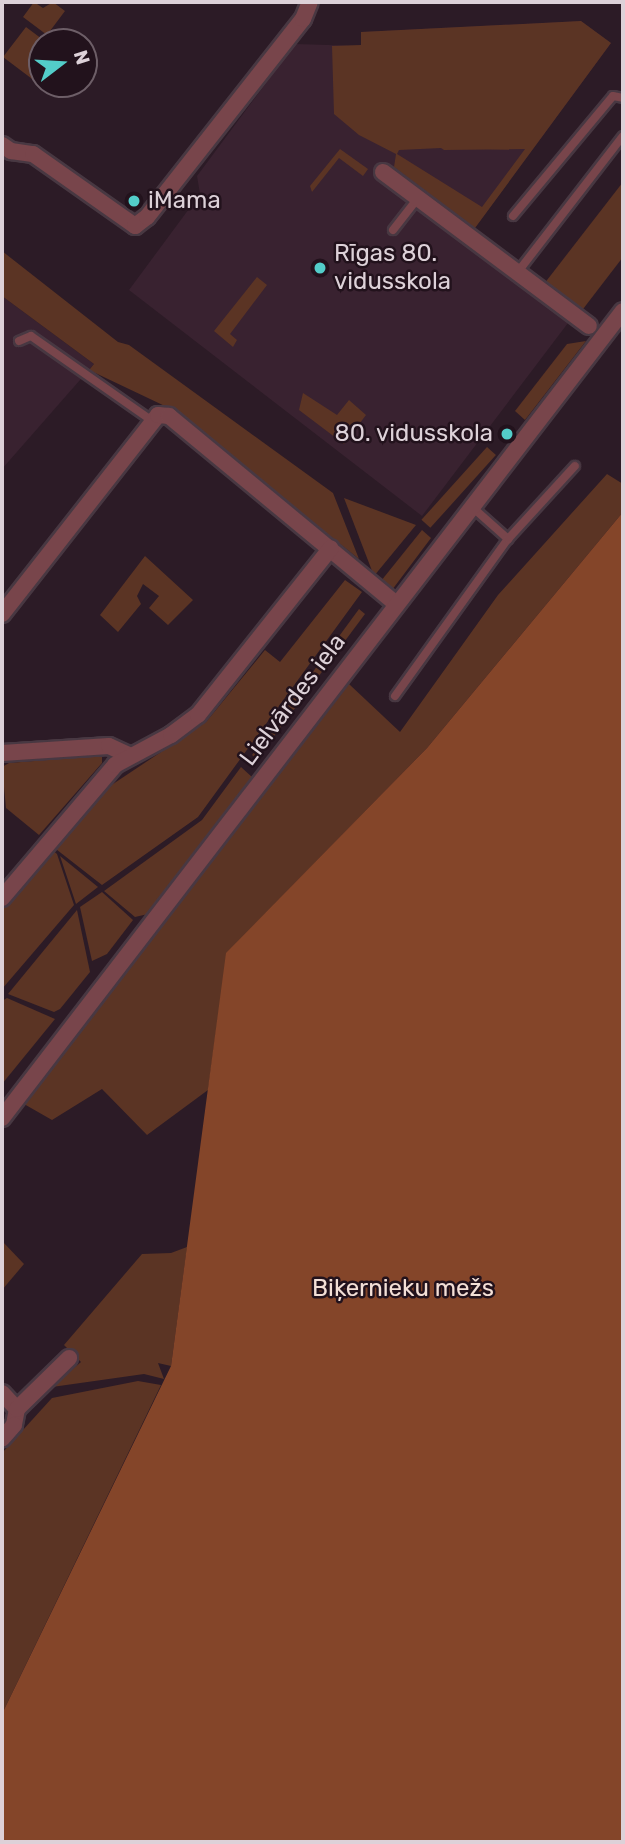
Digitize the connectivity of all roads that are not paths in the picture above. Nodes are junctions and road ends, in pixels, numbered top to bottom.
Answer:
1 (310, 2) edge
2 (623, 98) edge
3 (623, 136) edge
4 (2, 145) edge
5 (383, 172) dead end
6 (417, 199) junction
7 (513, 216) dead end
8 (393, 230) dead end
9 (517, 273) junction
10 (623, 311) edge
11 (589, 327) joint
12 (603, 337) junction
13 (19, 341) dead end
14 (151, 421) junction
15 (575, 466) dead end
16 (471, 506) junction
17 (508, 539) junction
18 (331, 548) junction
19 (395, 603) junction
20 (2, 614) edge
21 (395, 696) dead end
22 (2, 753) edge
23 (128, 755) junction
24 (2, 898) edge
25 (3, 1115) edge
26 (69, 1358) dead end
27 (2, 1392) edge
28 (17, 1409) junction
29 (2, 1439) edge

1 - 4 street
2 - 7 lane
3 - 9 lane
5 - 6 street
6 - 8 lane
6 - 9 street
9 - 11 street
10 - 12 street, Lielvārdes iela
11 - 12 lane
12 - 16 street, Lielvārdes iela
13 - 14 lane
14 - 18 street
14 - 20 street
15 - 17 lane
16 - 17 lane
16 - 19 street, Lielvārdes iela
17 - 21 lane
18 - 19 street
18 - 23 street
19 - 25 street, Lielvārdes iela
22 - 23 street
23 - 24 street
26 - 28 street
27 - 28 street
28 - 29 street

